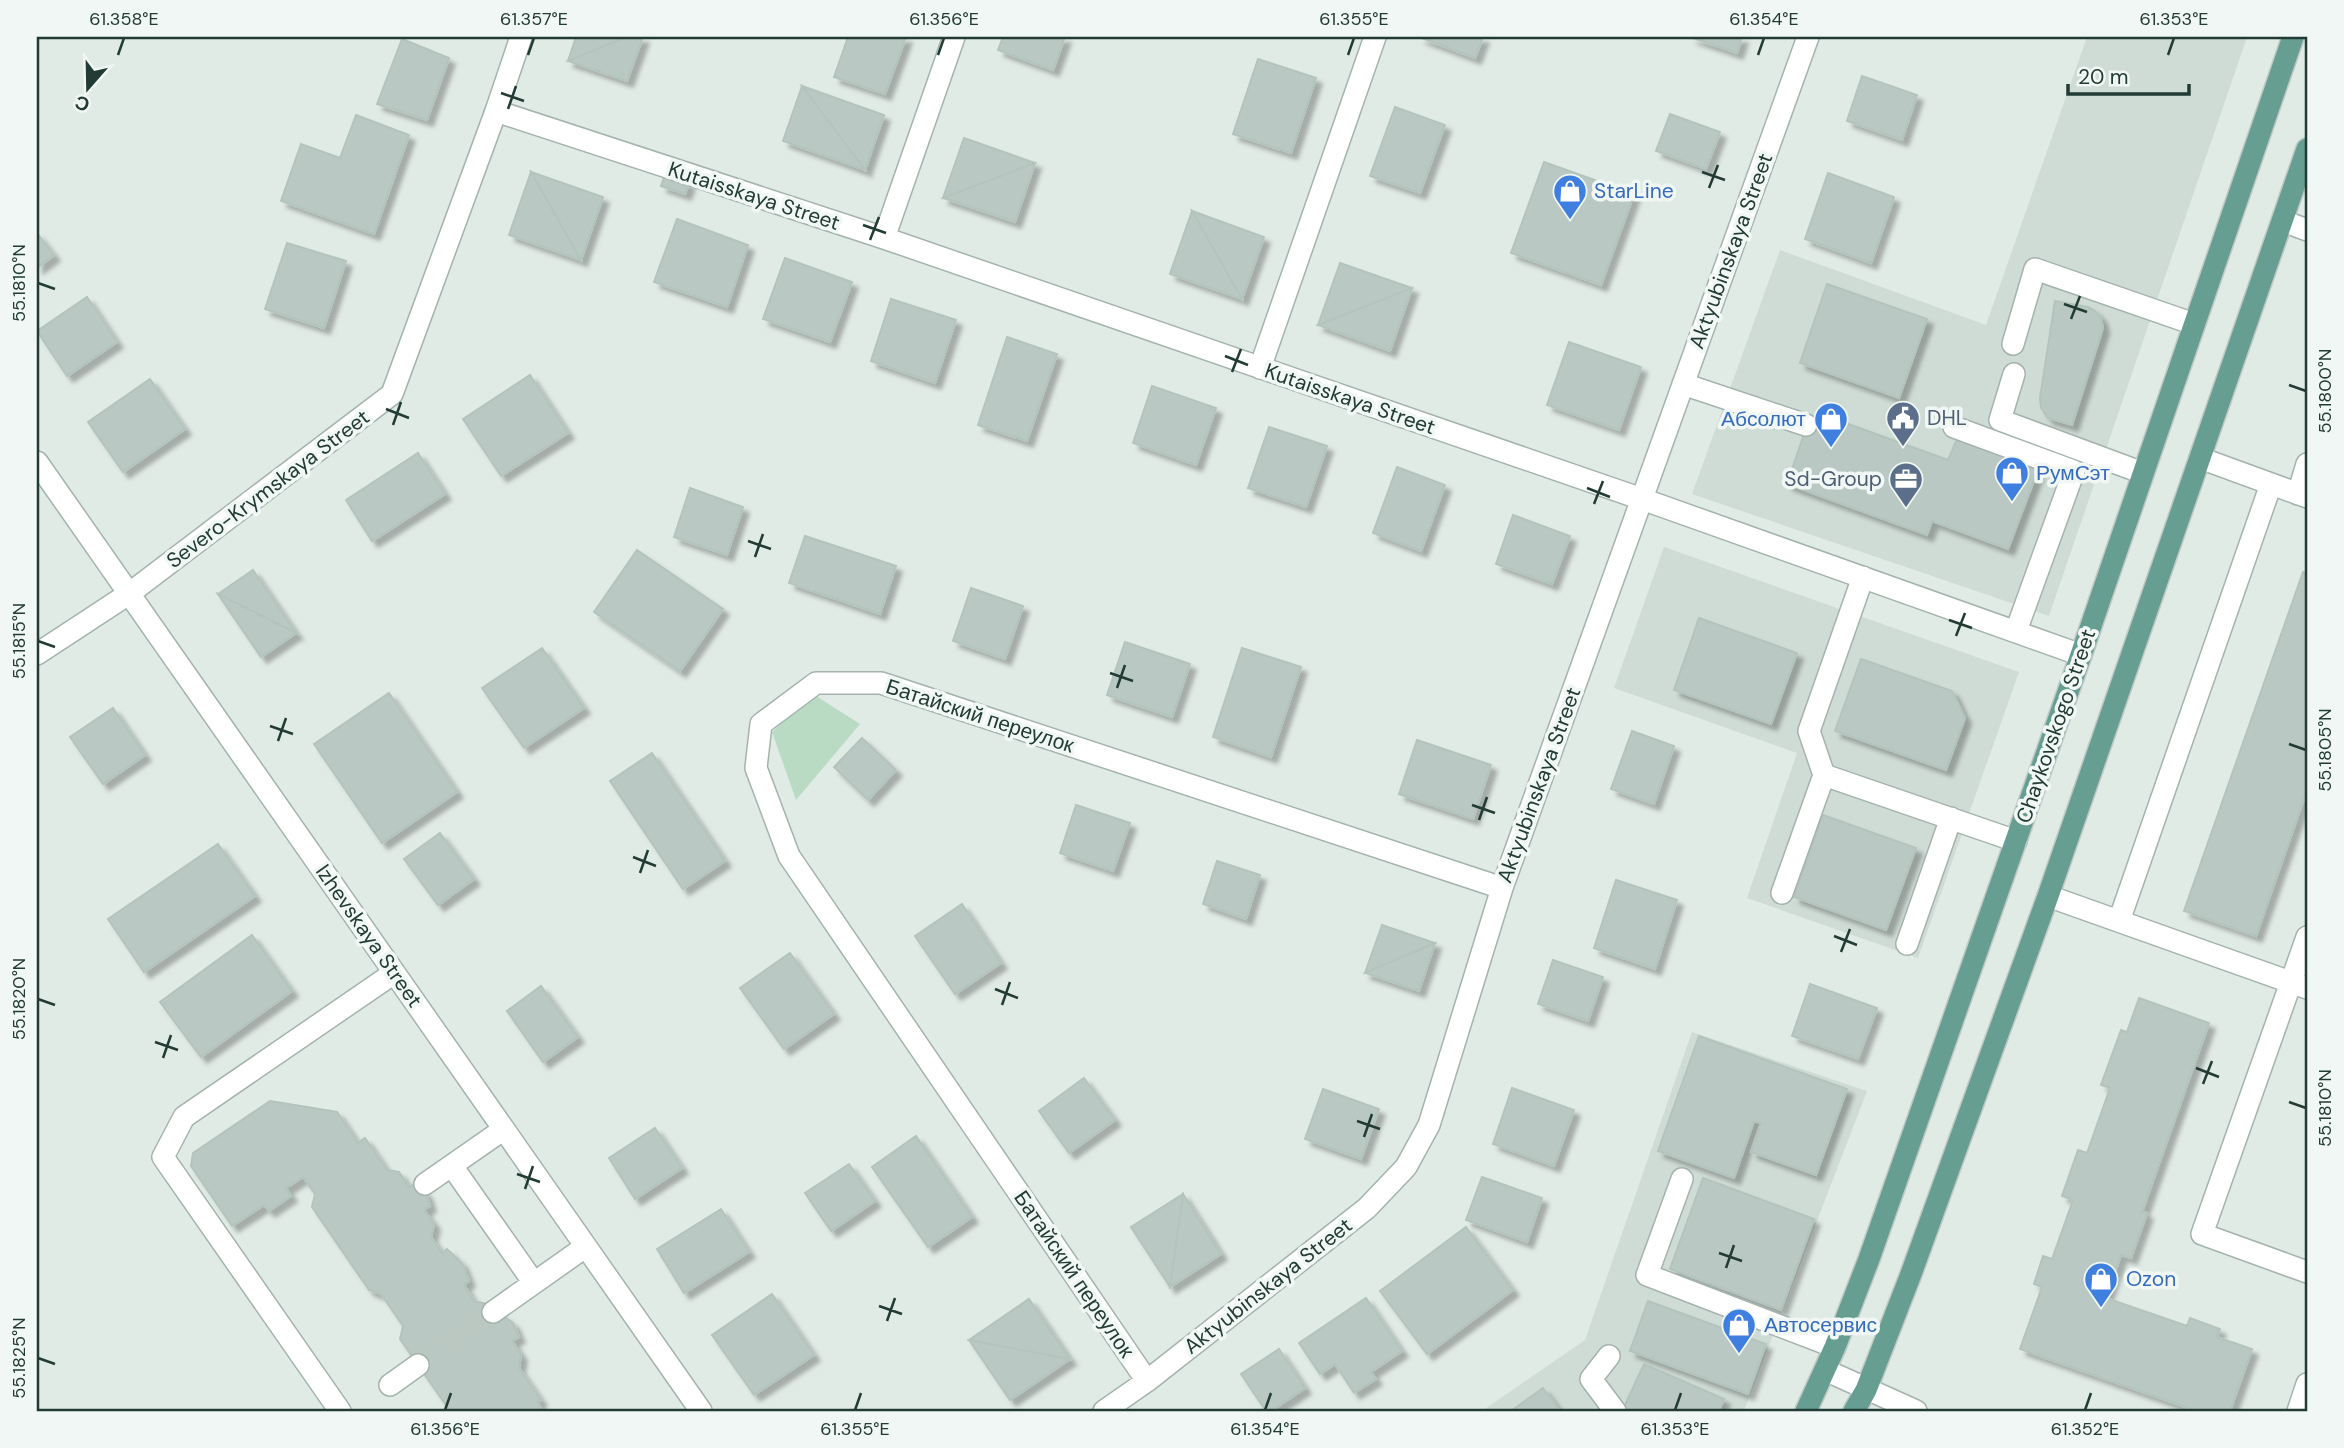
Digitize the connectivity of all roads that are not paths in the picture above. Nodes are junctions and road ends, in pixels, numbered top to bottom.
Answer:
1 (521, 37) edge
2 (954, 37) edge
3 (1375, 37) edge
4 (1808, 37) edge
5 (2293, 37) edge
6 (496, 111) junction
7 (2307, 149) edge
8 (2283, 221) junction
9 (2307, 230) edge
10 (884, 238) junction
11 (2194, 324) junction
12 (2013, 344) dead end
13 (1260, 368) junction
14 (2014, 374) dead end
15 (1683, 383) junction
16 (1806, 425) dead end
17 (1954, 427) dead end
18 (2200, 458) junction
19 (37, 462) edge
20 (2307, 464) edge
21 (2143, 473) junction
22 (2271, 484) junction
23 (2303, 496) edge
24 (1642, 499) junction
25 (1863, 577) junction
26 (130, 593) junction
27 (2016, 631) junction
28 (37, 654) edge
29 (2081, 654) junction
30 (1824, 775) junction
31 (1951, 818) junction
32 (2016, 841) junction
33 (1502, 888) junction
34 (1782, 893) dead end
35 (2048, 896) junction
36 (2119, 921) junction
37 (2307, 937) edge
38 (1907, 944) dead end
39 (394, 973) junction
40 (2299, 985) edge
41 (503, 1129) junction
42 (452, 1166) junction
43 (1682, 1179) dead end
44 (425, 1184) dead end
45 (585, 1247) junction
46 (2307, 1272) edge
47 (534, 1283) junction
48 (493, 1312) tunnel mouth
49 (1835, 1347) junction
50 (1608, 1356) dead end
51 (418, 1365) tunnel mouth
52 (1825, 1370) junction
53 (1147, 1381) junction
54 (2307, 1384) edge
55 (390, 1385) dead end
56 (1866, 1390) junction
57 (340, 1411) edge
58 (699, 1411) edge
59 (1104, 1411) edge
60 (1615, 1411) edge
61 (1806, 1411) edge
62 (1854, 1411) edge
63 (1916, 1411) edge
64 (2298, 1411) edge

1 - 6 street, Severo-Krymskaya Street
2 - 10 street
3 - 13 street
4 - 15 street, Aktyubinskaya Street
5 - 11 main road, Chaykovskogo Street
6 - 10 street, Kutaisskaya Street
6 - 26 street, Severo-Krymskaya Street
7 - 8 main road
8 - 9 street
8 - 18 main road
10 - 13 street, Kutaisskaya Street
11 - 12 street
11 - 21 main road, Chaykovskogo Street
13 - 24 street, Kutaisskaya Street
14 - 21 street
15 - 16 street
15 - 24 street, Aktyubinskaya Street
17 - 27 street
18 - 22 street
18 - 35 main road
19 - 26 street, Izhevskaya Street
20 - 23 street
21 - 29 main road, Chaykovskogo Street
22 - 23 street
22 - 36 street
24 - 25 street, Kutaisskaya Street
24 - 33 street, Aktyubinskaya Street
25 - 27 street, Kutaisskaya Street
25 - 30 street
26 - 28 street, Severo-Krymskaya Street
26 - 39 street, Izhevskaya Street
27 - 29 street, Kutaisskaya Street
29 - 32 main road, Chaykovskogo Street
30 - 31 street
30 - 34 street
31 - 32 street
31 - 38 street
32 - 49 main road, Chaykovskogo Street
33 - 53 street, Aktyubinskaya Street
33 - 53 street, Батайский переулок
35 - 36 street
35 - 56 main road
36 - 40 street
37 - 40 street
39 - 41 street, Izhevskaya Street
39 - 57 street
40 - 46 street
41 - 42 street
41 - 45 street, Izhevskaya Street
42 - 44 street
42 - 47 street
43 - 49 street
45 - 47 street
45 - 58 street, Izhevskaya Street
47 - 48 street
49 - 52 main road, Chaykovskogo Street
50 - 60 street
51 - 55 street
52 - 56 street
52 - 61 main road, Chaykovskogo Street
53 - 59 street, Aktyubinskaya Street
54 - 64 street
56 - 62 main road
56 - 63 street

